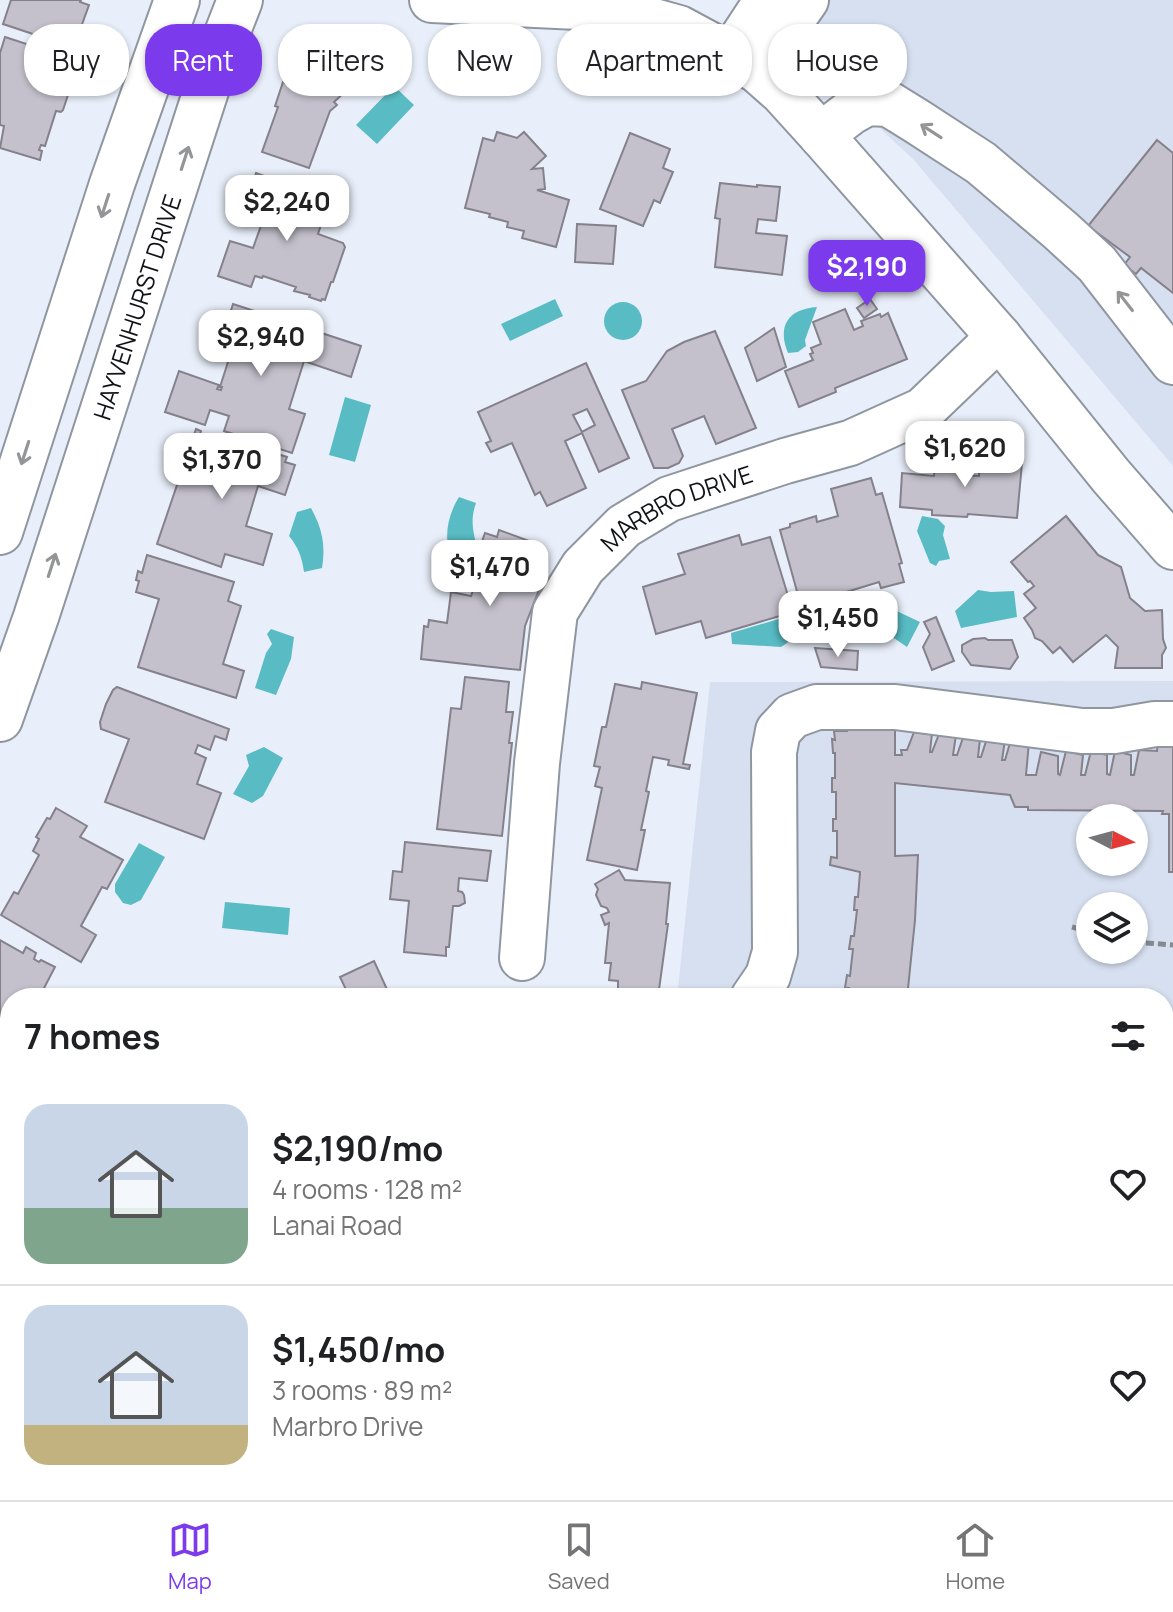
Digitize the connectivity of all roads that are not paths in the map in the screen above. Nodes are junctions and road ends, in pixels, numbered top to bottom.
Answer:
1 (177, 0) edge
2 (240, 0) edge
3 (432, 0) edge
4 (767, 0) edge
5 (806, 0) edge
6 (665, 24) edge
7 (752, 40) edge
8 (752, 54) edge
9 (752, 68) edge
10 (821, 135) junction
11 (999, 337) junction
12 (1173, 362) edge
13 (0, 532) edge
14 (1173, 547) edge
15 (18, 611) edge
16 (0, 719) edge
17 (1173, 724) edge
18 (522, 958) dead end
19 (760, 988) edge

1 -> 13 street
15 -> 2 street, HAYVENHURST DRIVE
3 - 6 street
4 - 7 street
5 - 8 street
9 - 10 street
10 - 11 street
12 -> 10 street
11 - 14 street
11 - 18 street, MARBRO DRIVE
15 - 16 street, HAYVENHURST DRIVE
17 - 19 street

